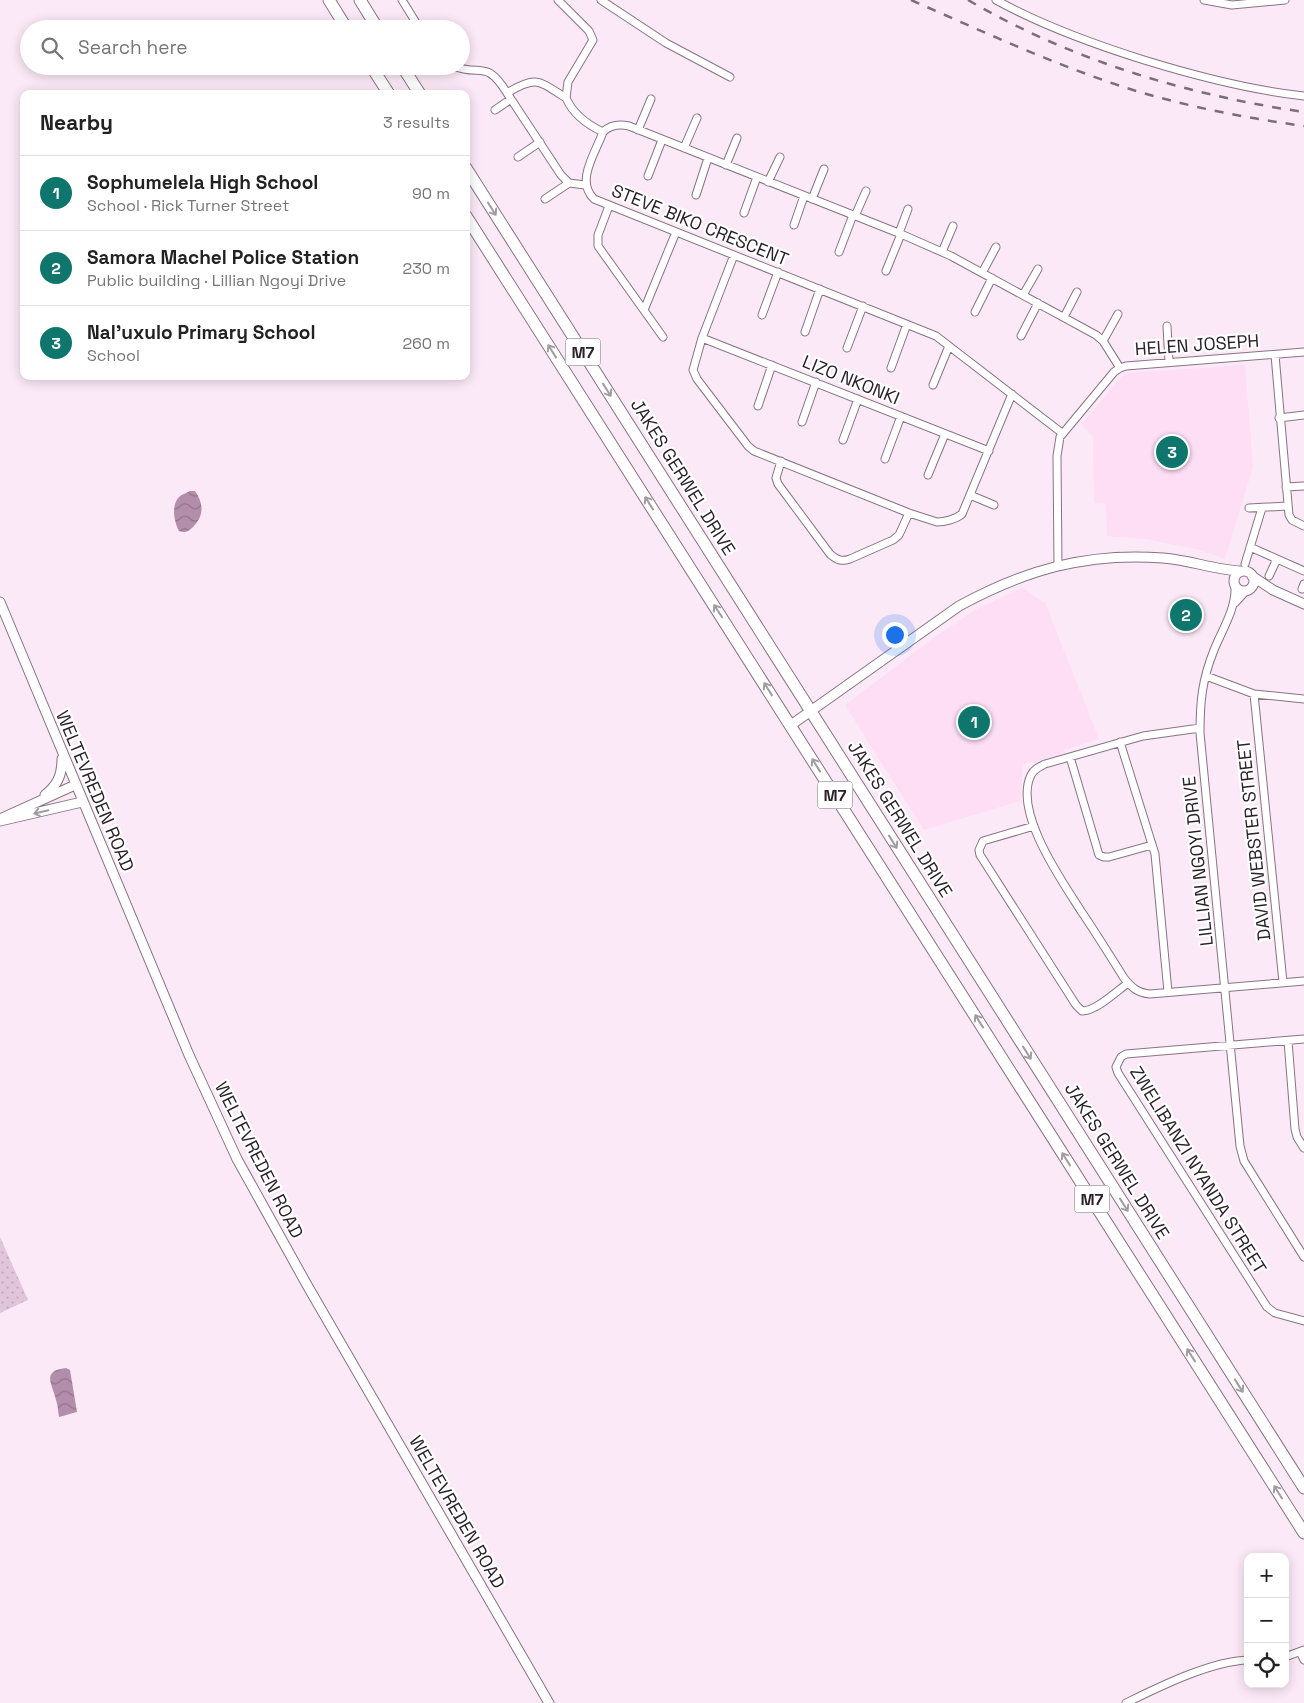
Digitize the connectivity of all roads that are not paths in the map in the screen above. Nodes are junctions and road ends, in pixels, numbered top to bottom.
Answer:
1 (329, 0) edge
2 (360, 0) edge
3 (402, 0) edge
4 (558, 0) edge
5 (601, 0) edge
6 (996, 0) edge
7 (1204, 0) edge
8 (1285, 0) edge
9 (341, 20) edge
10 (372, 20) edge
11 (414, 20) edge
12 (470, 70) edge
13 (376, 75) edge
14 (408, 75) edge
15 (730, 77) dead end
16 (386, 90) edge
17 (417, 90) edge
18 (509, 96) junction
19 (1304, 96) edge
20 (566, 98) junction
21 (651, 99) dead end
22 (495, 110) dead end
23 (696, 118) dead end
24 (638, 130) junction
25 (604, 132) junction
26 (737, 138) dead end
27 (662, 140) junction
28 (540, 142) junction
29 (684, 148) junction
30 (518, 157) dead end
31 (780, 157) dead end
32 (708, 158) junction
33 (726, 165) junction
34 (824, 169) dead end
35 (470, 174) edge
36 (648, 176) dead end
37 (757, 177) junction
38 (768, 182) junction
39 (569, 183) junction
40 (585, 185) junction
41 (866, 191) dead end
42 (696, 195) dead end
43 (804, 196) junction
44 (546, 199) dead end
45 (812, 199) junction
46 (609, 206) junction
47 (908, 209) dead end
48 (744, 213) dead end
49 (854, 216) junction
50 (470, 222) edge
51 (794, 225) dead end
52 (952, 226) dead end
53 (676, 232) junction
54 (900, 233) junction
55 (996, 247) dead end
56 (839, 252) dead end
57 (942, 252) junction
58 (734, 255) junction
59 (1038, 269) dead end
60 (886, 271) dead end
61 (778, 272) junction
62 (982, 273) junction
63 (992, 278) junction
64 (820, 289) junction
65 (1077, 292) dead end
66 (1023, 295) junction
67 (1038, 303) junction
68 (863, 306) junction
69 (644, 310) junction
70 (975, 312) dead end
71 (1118, 314) dead end
72 (762, 315) dead end
73 (1064, 317) junction
74 (907, 324) junction
75 (1167, 326) dead end
76 (805, 332) dead end
77 (1021, 336) dead end
78 (663, 337) dead end
79 (702, 338) junction
80 (1104, 342) junction
81 (949, 346) junction
82 (848, 348) dead end
83 (1304, 352) edge
84 (1275, 355) junction
85 (1169, 362) junction
86 (772, 365) junction
87 (891, 368) dead end
88 (1120, 368) junction
89 (816, 382) junction
90 (933, 385) dead end
91 (1012, 394) junction
92 (858, 399) junction
93 (758, 406) dead end
94 (1304, 415) edge
95 (901, 416) junction
96 (1279, 418) junction
97 (802, 422) dead end
98 (1062, 432) junction
99 (945, 434) junction
100 (843, 440) dead end
101 (989, 451) junction
102 (885, 459) dead end
103 (781, 461) junction
104 (928, 476) dead end
105 (1304, 486) edge
106 (1286, 487) junction
107 (970, 495) junction
108 (994, 506) dead end
109 (1287, 506) junction
110 (1249, 508) dead end
111 (1262, 508) junction
112 (909, 513) junction
113 (1304, 526) edge
114 (1250, 547) junction
115 (1277, 559) junction
116 (1058, 566) junction
117 (1216, 568) junction
118 (1243, 568) junction
119 (1304, 571) edge
120 (1252, 576) junction
121 (1269, 576) dead end
122 (1235, 586) junction
123 (1248, 590) junction
124 (1273, 590) junction
125 (0, 602) edge
126 (1304, 604) edge
127 (1233, 606) junction
128 (1206, 676) junction
129 (1254, 694) junction
130 (1304, 699) edge
131 (811, 710) junction
132 (790, 725) junction
133 (1200, 728) junction
134 (1120, 742) junction
135 (62, 754) junction
136 (1070, 758) junction
137 (75, 785) junction
138 (37, 802) junction
139 (82, 802) junction
140 (0, 820) edge
141 (1034, 826) junction
142 (1152, 845) junction
143 (1304, 981) edge
144 (1283, 982) junction
145 (1128, 983) junction
146 (1226, 988) junction
147 (1168, 992) junction
148 (1304, 1039) edge
149 (1288, 1041) junction
150 (1231, 1046) junction
151 (1304, 1148) edge
152 (1304, 1257) edge
153 (1304, 1321) edge
154 (1304, 1488) edge
155 (1304, 1533) edge
156 (1302, 1651) edge
157 (1289, 1656) edge
158 (1244, 1660) edge
159 (1304, 1660) edge
160 (549, 1703) edge
161 (1126, 1703) edge

1 - 9 highway
2 - 10 highway
3 - 11 street
4 - 20 street
5 - 15 street
6 - 19 street
7 - 8 street
12 - 18 street
13 - 16 highway
14 - 17 highway
18 - 20 street
18 - 22 street
18 - 28 street
20 - 25 street
21 - 24 street
23 - 29 street
24 - 25 street
24 - 27 street
25 - 40 street
26 - 33 street
27 - 29 street
27 - 36 street
28 - 30 street
28 - 39 street
29 - 32 street
31 - 38 street
32 - 33 street
32 - 42 street
33 - 37 street
34 - 45 street
35 -> 131 highway, JAKES GERWEL DRIVE / M7
37 - 38 street
37 - 48 street
38 - 43 street
39 - 40 street
39 - 44 street
40 - 46 street, STEVE BIKO CRESCENT
41 - 49 street
43 - 45 street
43 - 51 street
45 - 49 street
46 - 53 street, STEVE BIKO CRESCENT
46 - 69 street
47 - 54 street
49 - 54 street
49 - 56 street
132 -> 50 highway, M7
52 - 57 street
53 - 58 street, STEVE BIKO CRESCENT
53 - 69 street
54 - 57 street
54 - 60 street
55 - 62 street
57 - 62 street
58 - 61 street, STEVE BIKO CRESCENT
58 - 79 street
59 - 66 street
61 - 64 street, STEVE BIKO CRESCENT
61 - 72 street
62 - 63 street
63 - 66 street
63 - 70 street
64 - 68 street, STEVE BIKO CRESCENT
64 - 76 street
65 - 73 street
66 - 67 street
67 - 73 street
67 - 77 street
68 - 74 street, STEVE BIKO CRESCENT
68 - 82 street
69 - 78 street
71 - 80 street
73 - 80 street
74 - 81 street, STEVE BIKO CRESCENT
74 - 87 street
75 - 85 street
79 - 86 street, LIZO NKONKI
79 - 103 street
80 - 88 street
81 - 90 street
81 - 91 street, STEVE BIKO CRESCENT
83 - 84 street, HELEN JOSEPH
84 - 85 street, HELEN JOSEPH
84 - 96 street
85 - 88 street, HELEN JOSEPH
86 - 89 street, LIZO NKONKI
86 - 93 street
88 - 98 street, HELEN JOSEPH
89 - 92 street, LIZO NKONKI
89 - 97 street
91 - 98 street, STEVE BIKO CRESCENT
91 - 101 street
92 - 95 street, LIZO NKONKI
92 - 100 street
94 - 96 street
95 - 99 street, LIZO NKONKI
95 - 102 street
96 - 106 street
98 - 116 street
99 - 101 street, LIZO NKONKI
99 - 104 street
101 - 107 street
103 - 112 street
103 - 112 street
105 - 106 street
106 - 109 street
107 - 108 street
107 - 112 street
109 - 111 street
109 - 113 street
110 - 111 street
111 - 114 street
114 - 115 street
114 - 118 street
115 - 119 street
115 - 121 street
116 - 117 street
116 - 131 street
117 - 118 street
117 - 122 street
118 - 120 street
118 - 122 street
120 - 123 street
120 - 124 street
122 - 123 street
122 - 127 street
123 - 124 street
123 - 127 street
124 - 126 street
125 - 135 street, WELTEVREDEN ROAD
127 - 128 street, LILLIAN NGOYI DRIVE
128 - 129 street
128 - 133 street, LILLIAN NGOYI DRIVE
129 - 130 street
129 - 144 street, DAVID WEBSTER STREET
131 - 132 street
131 -> 154 highway, JAKES GERWEL DRIVE / M7
155 -> 132 highway, M7
133 - 134 street
133 - 146 street, LILLIAN NGOYI DRIVE
134 - 136 street
134 - 142 street
135 - 137 street, WELTEVREDEN ROAD
135 - 138 street
136 - 141 street
136 - 142 street
137 - 138 street
137 - 139 street, WELTEVREDEN ROAD
138 - 140 street
139 -> 140 street
139 - 160 street, WELTEVREDEN ROAD
141 - 145 street
141 - 145 street
142 - 147 street
143 - 144 street
144 - 146 street
145 - 147 street
146 - 147 street
146 - 150 street, LILLIAN NGOYI DRIVE
148 - 149 street
149 - 150 street
149 - 151 street
150 - 152 street, LILLIAN NGOYI DRIVE
150 - 153 street, ZWELIBANZI NYANDA STREET
156 - 157 street
156 - 159 street
158 - 161 street

